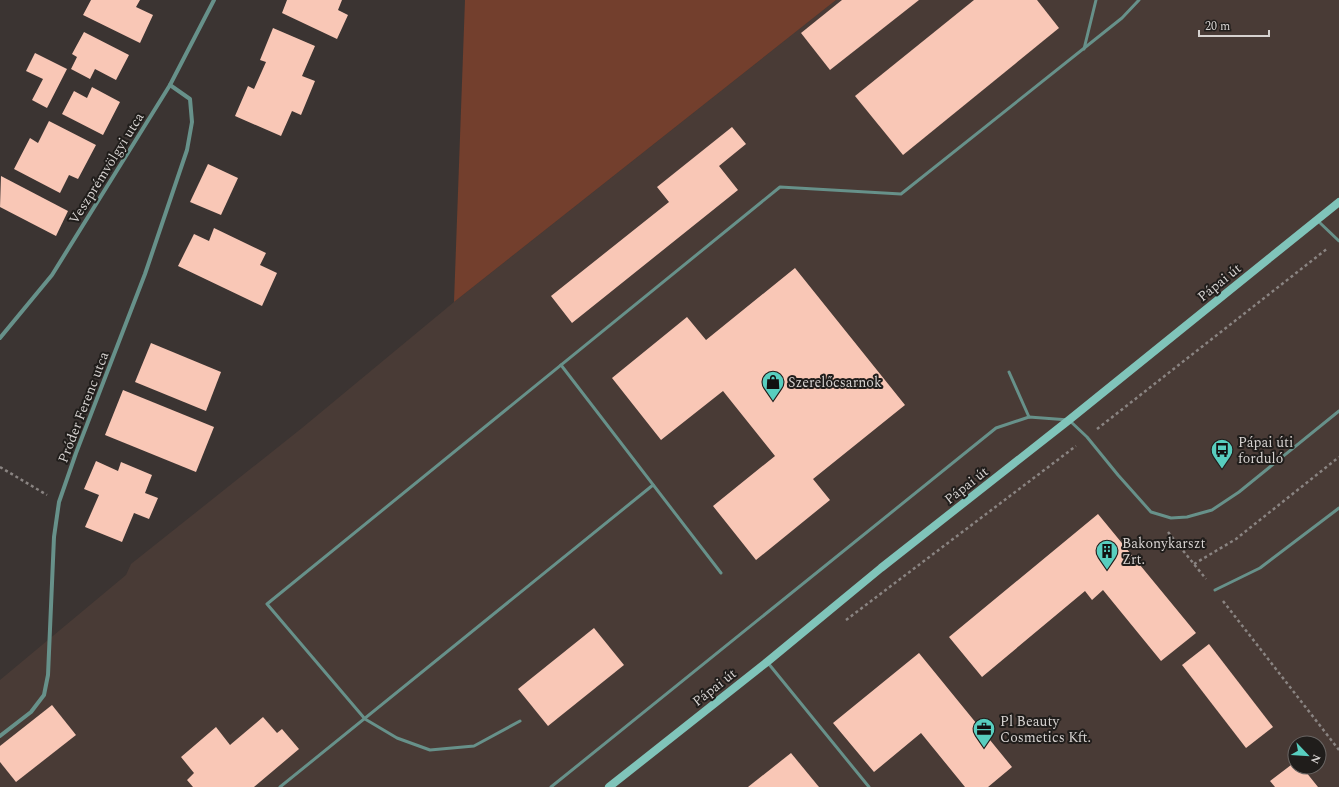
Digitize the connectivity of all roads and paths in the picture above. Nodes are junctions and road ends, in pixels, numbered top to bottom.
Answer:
1 (214, 0) edge
2 (1096, 0) edge
3 (1139, 0) edge
4 (1084, 49) junction
5 (170, 85) junction
6 (1339, 202) edge
7 (1317, 219) junction
8 (1338, 241) edge
9 (0, 338) edge
10 (561, 365) junction
11 (1009, 372) dead end
12 (1339, 411) edge
13 (1029, 417) junction
14 (1069, 420) junction
15 (1087, 437) junction
16 (1339, 456) edge
17 (0, 467) edge
18 (653, 485) junction
19 (59, 502) junction
20 (1339, 508) edge
21 (1151, 512) junction
22 (1194, 564) junction
23 (721, 573) dead end
24 (1215, 590) junction
25 (844, 622) dead end
26 (767, 662) junction
27 (365, 718) junction
28 (520, 722) dead end
29 (0, 736) edge
30 (1339, 750) edge
31 (280, 787) edge
32 (551, 787) edge
33 (609, 787) edge
34 (869, 787) edge

1 - 5 street, Veszprémvölgyi utca
2 - 4 lane
3 - 4 lane
4 - 10 lane
5 - 9 street, Veszprémvölgyi utca
5 - 19 street, Próder Ferenc utca
6 - 7 main road, Pápai út
7 - 8 lane
7 - 14 main road, Pápai út
8 - 15 path
10 - 18 lane
10 - 27 lane
11 - 13 lane
12 - 21 lane
13 - 14 lane
13 - 32 lane
14 - 15 lane
14 - 26 main road, Pápai út
15 - 21 lane
15 - 25 path
16 - 22 path
17 - 19 path
18 - 23 lane
18 - 27 lane
19 - 29 street, Próder Ferenc utca
20 - 24 lane
21 - 22 path
22 - 24 path
24 - 30 path
26 - 33 main road, Pápai út
26 - 34 lane
27 - 28 lane
27 - 31 lane

